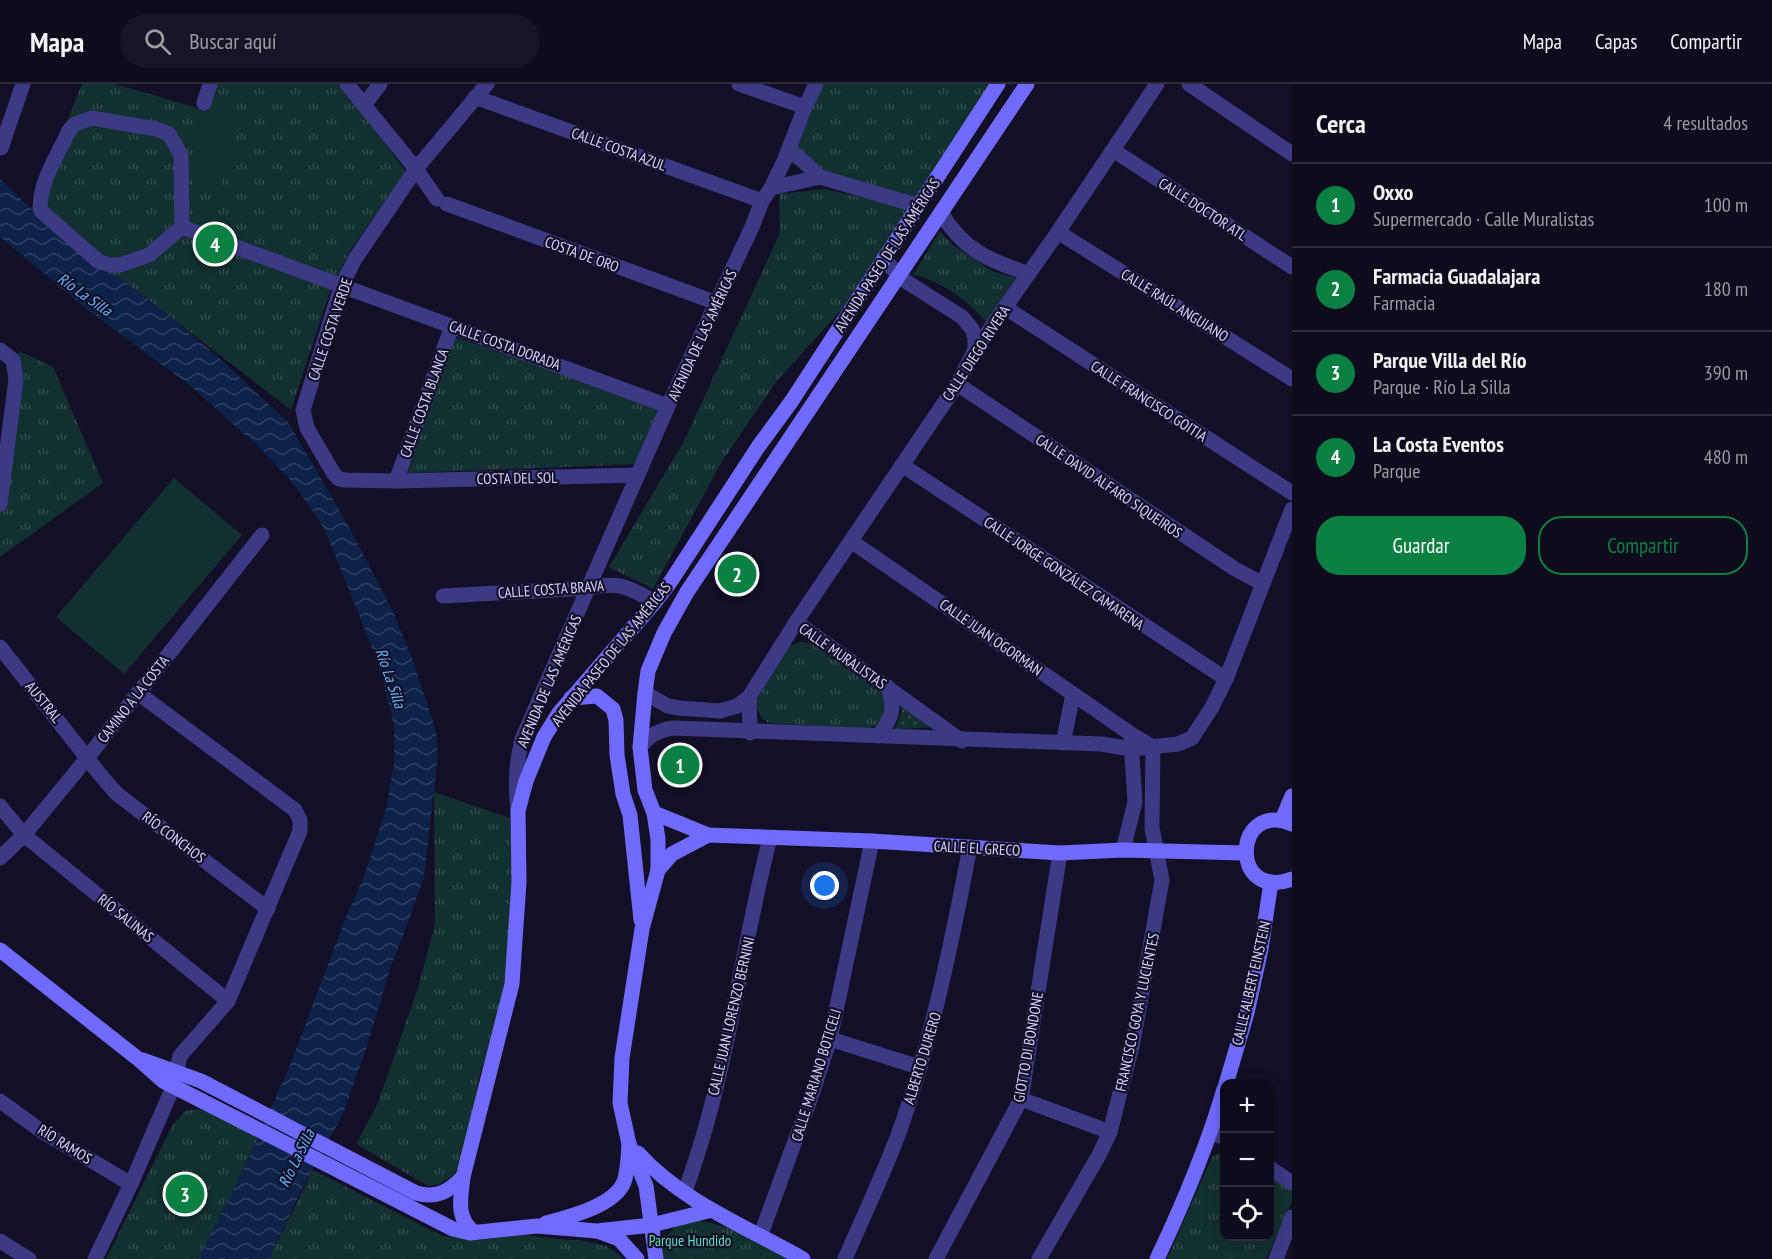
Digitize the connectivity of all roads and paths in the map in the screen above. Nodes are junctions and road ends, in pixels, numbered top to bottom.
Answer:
1 (23, 84) edge
2 (210, 84) edge
3 (347, 84) edge
4 (380, 84) edge
5 (487, 84) edge
6 (739, 84) edge
7 (816, 84) edge
8 (998, 84) edge
9 (1027, 84) edge
10 (1157, 84) edge
11 (1189, 84) edge
12 (475, 97) junction
13 (204, 103) dead end
14 (365, 104) junction
15 (805, 107) junction
16 (1, 148) edge
17 (790, 148) junction
18 (1113, 150) junction
19 (1292, 154) edge
20 (416, 169) junction
21 (820, 177) junction
22 (771, 188) junction
23 (762, 201) junction
24 (919, 206) junction
25 (941, 213) junction
26 (182, 227) junction
27 (1058, 232) junction
28 (884, 258) junction
29 (1292, 267) edge
30 (1029, 274) junction
31 (898, 277) junction
32 (342, 286) junction
33 (717, 303) junction
34 (1006, 308) junction
35 (452, 326) junction
36 (0, 350) edge
37 (975, 350) junction
38 (1292, 379) edge
39 (957, 384) junction
40 (668, 406) junction
41 (902, 465) junction
42 (638, 475) junction
43 (396, 481) junction
44 (1292, 494) edge
45 (0, 504) edge
46 (1292, 509) edge
47 (262, 535) dead end
48 (1286, 540) edge
49 (851, 541) junction
50 (1263, 584) junction
51 (588, 588) junction
52 (444, 596) dead end
53 (655, 602) junction
54 (796, 622) junction
55 (0, 647) edge
56 (1226, 679) junction
57 (888, 687) junction
58 (138, 693) junction
59 (645, 693) junction
60 (1073, 693) junction
61 (749, 697) junction
62 (571, 698) junction
63 (750, 733) junction
64 (878, 736) junction
65 (615, 738) junction
66 (962, 741) junction
67 (1131, 741) junction
68 (1064, 743) junction
69 (640, 747) junction
70 (1153, 747) junction
71 (88, 757) junction
72 (645, 790) junction
73 (1292, 796) edge
74 (0, 806) edge
75 (518, 811) junction
76 (654, 813) junction
77 (1287, 822) edge
78 (24, 835) junction
79 (708, 835) junction
80 (770, 838) junction
81 (872, 842) junction
82 (970, 847) junction
83 (1124, 850) junction
84 (1158, 852) junction
85 (1060, 853) junction
86 (1245, 853) junction
87 (0, 858) edge
88 (658, 870) junction
89 (1292, 879) edge
90 (1271, 882) junction
91 (268, 909) junction
92 (642, 929) junction
93 (0, 950) edge
94 (228, 1001) junction
95 (830, 1039) junction
96 (137, 1058) junction
97 (919, 1067) junction
98 (176, 1071) junction
99 (1227, 1079) edge
100 (173, 1087) junction
101 (1021, 1099) junction
102 (0, 1101) edge
103 (1220, 1120) edge
104 (1110, 1132) junction
105 (1218, 1135) edge
106 (629, 1144) junction
107 (1274, 1171) edge
108 (463, 1177) junction
109 (1292, 1183) edge
110 (131, 1184) junction
111 (685, 1191) junction
112 (413, 1200) junction
113 (712, 1210) junction
114 (1292, 1217) edge
115 (677, 1219) junction
116 (652, 1225) junction
117 (537, 1226) junction
118 (597, 1231) junction
119 (474, 1232) junction
120 (761, 1234) junction
121 (0, 1241) edge
122 (656, 1254) edge
123 (29, 1259) edge
124 (95, 1259) edge
125 (637, 1259) edge
126 (803, 1259) edge
127 (845, 1259) edge
128 (936, 1259) edge
129 (1039, 1259) edge
130 (1157, 1259) edge
131 (1276, 1259) edge

1 - 16 street
2 - 13 street
3 - 14 street, COSTA DE ORO
4 - 14 street
5 - 12 street, CALLE COSTA VERDE
6 - 15 street
7 - 15 street, AVENIDA DE LAS AMÉRICAS
8 - 24 street, AVENIDA PASEO DE LAS AMÉRICAS
9 - 25 street, AVENIDA PASEO DE LAS AMÉRICAS
10 - 18 street, CALLE DIEGO RIVERA
11 - 19 street
12 - 20 street, CALLE COSTA VERDE
12 - 23 street, CALLE COSTA AZUL
14 - 20 street, COSTA DE ORO
15 - 17 street, AVENIDA DE LAS AMÉRICAS
17 - 21 street
17 - 22 street, AVENIDA DE LAS AMÉRICAS
18 - 27 street, CALLE DIEGO RIVERA
18 - 29 street, CALLE DOCTOR ATL
20 - 32 street, CALLE COSTA VERDE
20 - 33 street, COSTA DE ORO
21 - 22 street
21 - 24 street
22 - 23 street, AVENIDA DE LAS AMÉRICAS
23 - 33 street, AVENIDA DE LAS AMÉRICAS
24 - 28 street, AVENIDA PASEO DE LAS AMÉRICAS
25 - 30 street
25 - 31 street, AVENIDA PASEO DE LAS AMÉRICAS
26 - 26 street
26 - 32 street, CALLE COSTA DORADA
27 - 30 street, CALLE DIEGO RIVERA
27 - 38 street, CALLE RAÚL ANGUIANO
28 - 31 street
28 - 53 street, AVENIDA PASEO DE LAS AMÉRICAS
30 - 34 street, CALLE DIEGO RIVERA
31 - 37 street
31 - 59 street, AVENIDA PASEO DE LAS AMÉRICAS
32 - 35 street, CALLE COSTA DORADA
32 - 43 street, CALLE COSTA VERDE
33 - 40 street, AVENIDA DE LAS AMÉRICAS
34 - 37 street, CALLE DIEGO RIVERA
34 - 44 street, CALLE FRANCISCO GOITIA
35 - 40 street, CALLE COSTA DORADA
35 - 43 street, CALLE COSTA BLANCA
36 - 45 street
37 - 39 street, CALLE DIEGO RIVERA
39 - 41 street, CALLE DIEGO RIVERA
39 - 50 street, CALLE DAVID ALFARO SIQUEIROS
40 - 42 street, AVENIDA DE LAS AMÉRICAS
41 - 49 street, CALLE DIEGO RIVERA
41 - 56 street, CALLE JORGE GONZÁLEZ CAMARENA
42 - 43 street, COSTA DEL SOL
42 - 51 street, AVENIDA DE LAS AMÉRICAS
46 - 48 street
47 - 58 street, CAMINO A LA COSTA
48 - 50 street
49 - 54 street, CALLE DIEGO RIVERA
49 - 60 street, CALLE JUAN OGORMAN
50 - 56 street
51 - 52 street, CALLE COSTA BRAVA
51 - 53 street, CALLE COSTA BRAVA
51 - 75 street, AVENIDA DE LAS AMÉRICAS
53 - 62 street, AVENIDA PASEO DE LAS AMÉRICAS
54 - 57 street, CALLE MURALISTAS
54 - 61 street, CALLE MURALISTAS
55 - 71 street, AUSTRAL
56 - 70 street
57 - 64 street
57 - 66 street, CALLE MURALISTAS
58 - 71 street, CAMINO A LA COSTA
58 - 91 street
59 - 61 street
59 - 69 street, AVENIDA PASEO DE LAS AMÉRICAS
60 - 67 street, CALLE JUAN OGORMAN
60 - 68 street
61 - 63 street
62 - 65 street
62 - 75 street, AVENIDA PASEO DE LAS AMÉRICAS
63 - 64 street
63 - 69 street
64 - 66 street
65 - 72 street
65 - 92 street
66 - 68 street
67 - 68 street
67 - 70 street, CALLE JUAN OGORMAN
67 - 83 street
69 - 72 street, AVENIDA PASEO DE LAS AMÉRICAS
70 - 84 street, FRANCISCO GOYA Y LUCIENTES
71 - 78 street, CAMINO A LA COSTA
71 - 91 street, RÍO CONCHOS
72 - 76 street, AVENIDA PASEO DE LAS AMÉRICAS
73 - 77 street
74 - 78 street, RÍO SALINAS
75 - 108 street, AVENIDA PASEO DE LAS AMÉRICAS
76 - 79 street, CALLE EL GRECO
76 - 88 street, AVENIDA PASEO DE LAS AMÉRICAS
77 - 86 street
78 - 87 street, CAMINO A LA COSTA
78 - 94 street, RÍO SALINAS
79 - 80 street, CALLE EL GRECO
79 - 88 street
80 - 81 street, CALLE EL GRECO
80 - 111 street, CALLE JUAN LORENZO BERNINI
81 - 82 street, CALLE EL GRECO
81 - 95 street, CALLE MARIANO BOTICELI
82 - 85 street, CALLE EL GRECO
82 - 97 street, ALBERTO DURERO
83 - 84 street, CALLE EL GRECO
83 - 85 street, CALLE EL GRECO
84 - 86 street, CALLE EL GRECO
84 - 104 street, FRANCISCO GOYA Y LUCIENTES
85 - 101 street, GIOTTO DI BONDONE
86 - 90 street
88 - 92 street, AVENIDA PASEO DE LAS AMÉRICAS
89 - 90 street
90 - 99 street, CALLE ALBERT EINSTEIN
91 - 94 street
92 - 106 street, AVENIDA PASEO DE LAS AMÉRICAS
93 - 96 street
94 - 98 street
95 - 97 street
95 - 120 street, CALLE MARIANO BOTICELI
96 - 98 street
96 - 100 street
97 - 127 street, ALBERTO DURERO
98 - 100 street
98 - 112 street
100 - 110 street
100 - 112 street
101 - 104 street
101 - 128 street, GIOTTO DI BONDONE
102 - 110 street, RÍO RAMOS
103 - 105 street
104 - 129 street, FRANCISCO GOYA Y LUCIENTES
105 - 130 street
106 - 111 street
106 - 116 street, AVENIDA PASEO DE LAS AMÉRICAS
106 - 117 street
107 - 109 street
108 - 112 street
108 - 119 street, AVENIDA PASEO DE LAS AMÉRICAS
110 - 124 street
111 - 113 street
112 - 119 street
113 - 115 street
113 - 120 street
114 - 131 street
115 - 116 street
115 - 122 street
116 - 118 street
116 - 122 street, AVENIDA PASEO DE LAS AMÉRICAS
117 - 118 street
117 - 119 street
118 - 125 street
120 - 126 street
121 - 123 street

